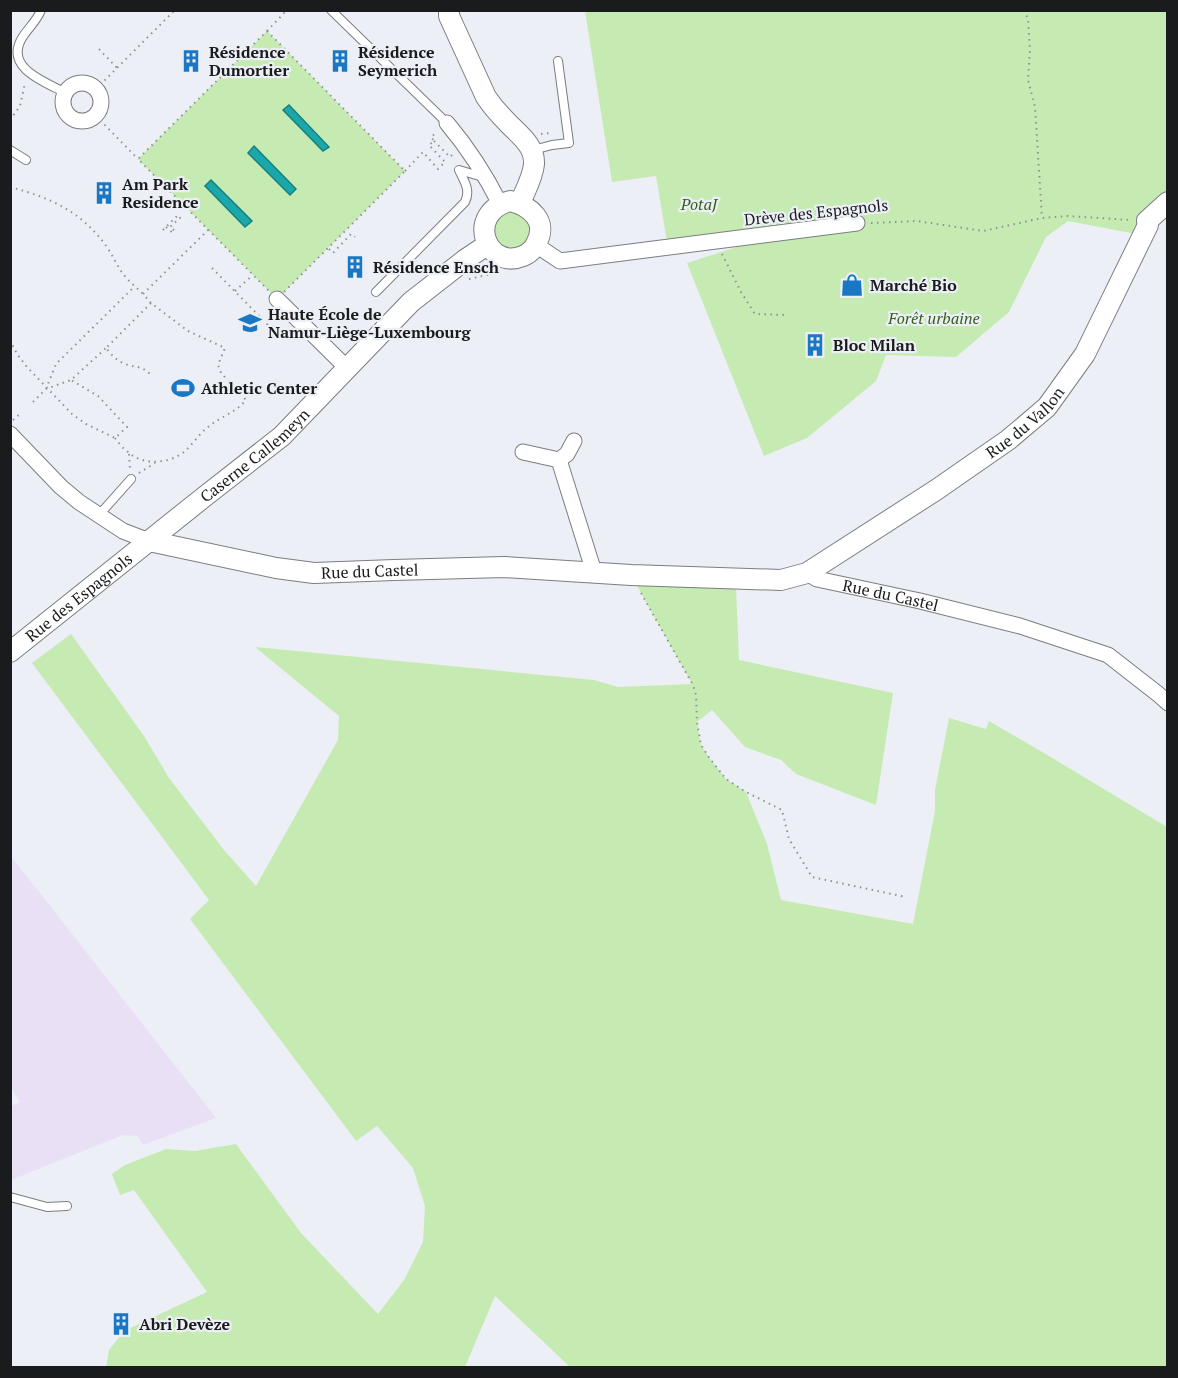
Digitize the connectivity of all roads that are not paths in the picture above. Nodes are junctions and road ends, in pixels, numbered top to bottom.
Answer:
1 (41, 10) edge
2 (331, 10) edge
3 (447, 12) edge
4 (558, 61) dead end
5 (66, 93) junction
6 (447, 123) joint
7 (534, 142) junction
8 (10, 150) edge
9 (26, 160) dead end
10 (487, 178) junction
11 (1167, 202) edge
12 (520, 203) junction
13 (500, 204) junction
14 (857, 223) road end
15 (487, 245) junction
16 (536, 246) junction
17 (376, 292) dead end
18 (277, 299) road end
19 (347, 368) junction
20 (10, 434) edge
21 (574, 441) dead end
22 (523, 452) dead end
23 (559, 460) junction
24 (131, 479) road end
25 (99, 515) junction
26 (149, 541) junction
27 (594, 572) junction
28 (807, 573) junction
29 (10, 652) edge
30 (1167, 703) edge
31 (10, 1197) edge
32 (67, 1206) dead end

1 - 5 lane
2 - 6 lane
3 - 7 street
4 - 7 lane
5 - 5 street
6 - 10 street
7 - 12 street
8 - 9 lane
10 - 13 street
10 - 17 lane
11 - 28 street, Rue du Vallon
12 - 13 street
12 - 16 street
13 - 15 street
14 - 16 street, Drève des Espagnols
15 - 16 street
15 - 19 street, Caserne Callemeyn
18 - 19 street
19 - 26 street, Caserne Callemeyn
20 - 25 street
21 - 23 street
22 - 23 street
23 - 27 street
24 - 25 lane
25 - 26 street
26 - 27 street, Rue du Castel
26 - 29 street, Rue des Espagnols
27 - 28 street, Rue du Castel
28 - 30 street, Rue du Castel
31 - 32 lane

